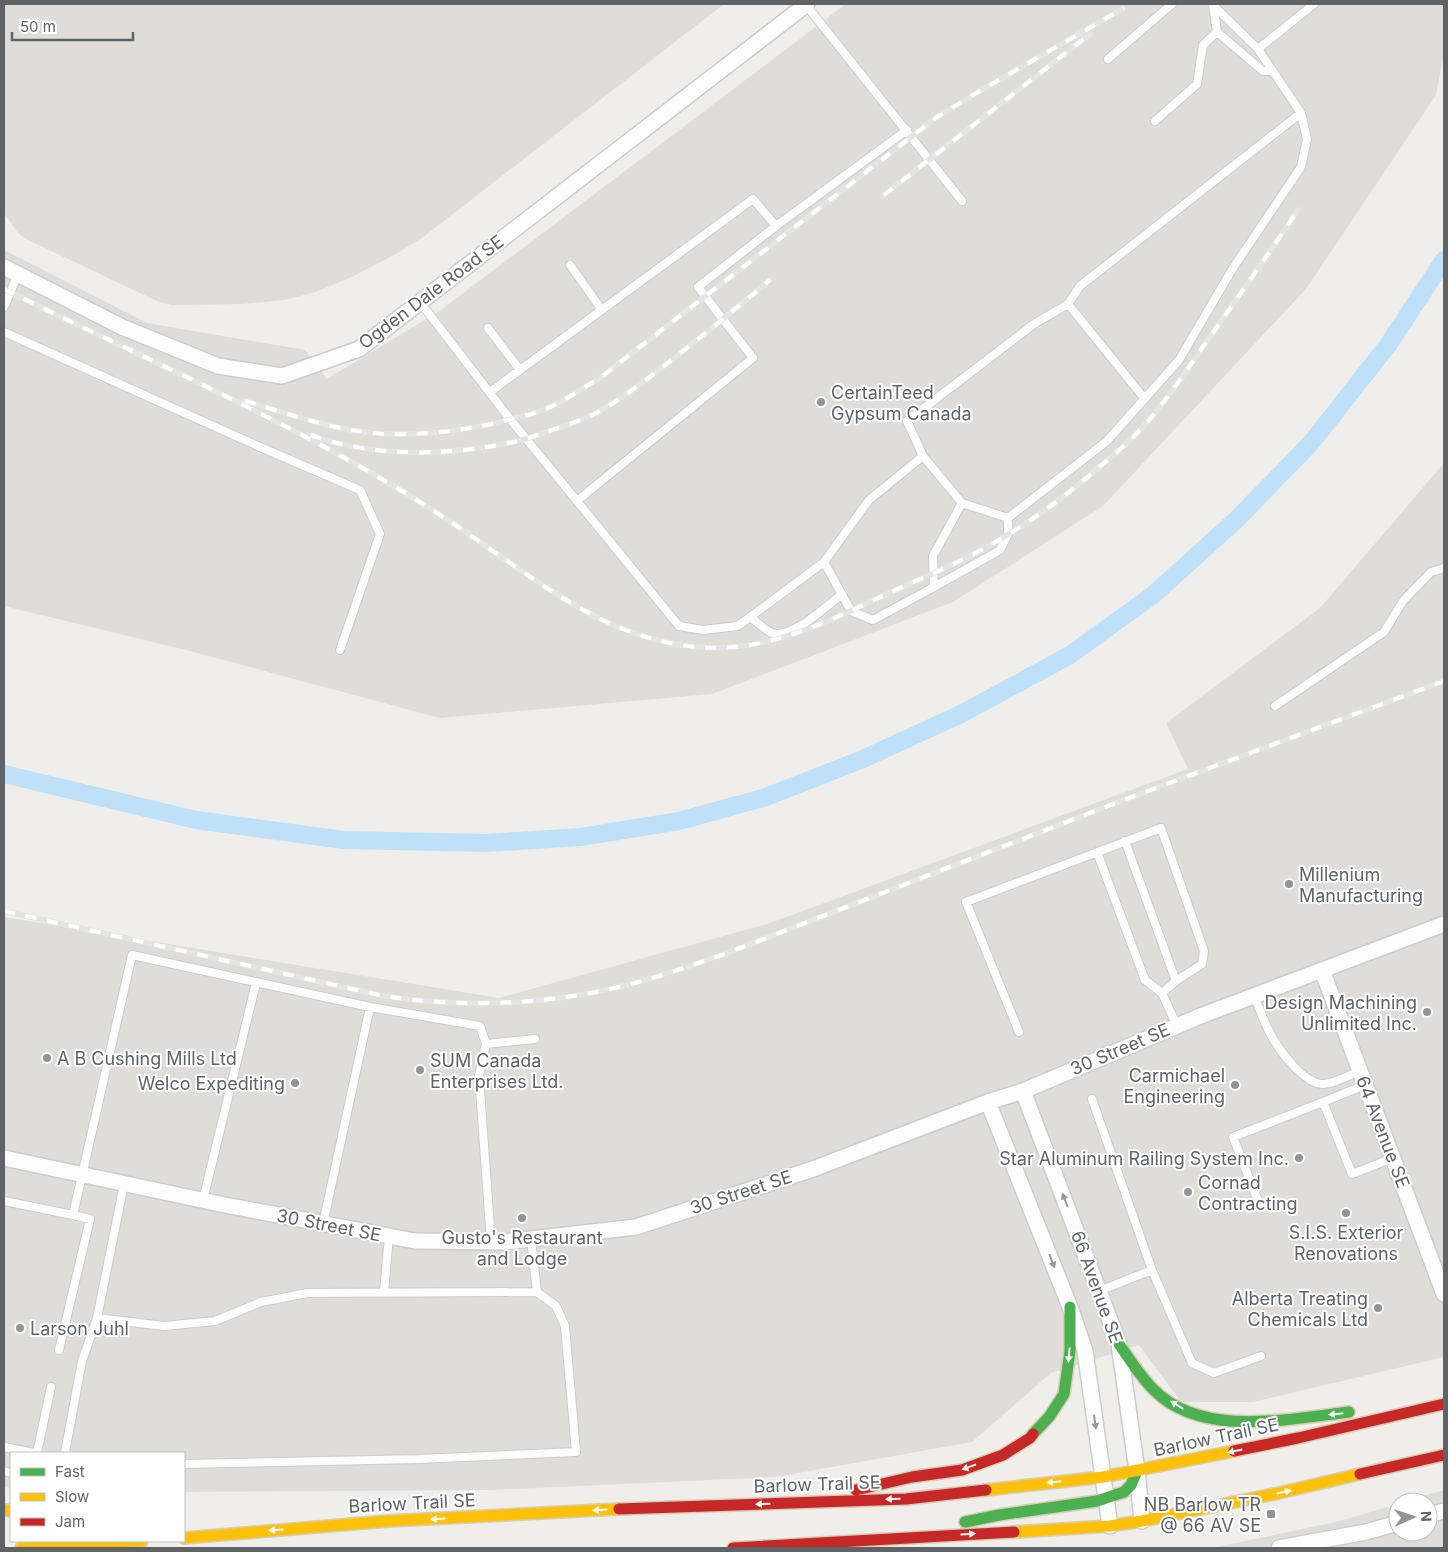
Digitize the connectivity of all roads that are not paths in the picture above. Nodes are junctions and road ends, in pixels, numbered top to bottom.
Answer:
1 (807, 4) edge
2 (1172, 4) edge
3 (1213, 4) edge
4 (1314, 4) edge
5 (1216, 32) junction
6 (1258, 50) junction
7 (1108, 59) dead end
8 (1272, 71) junction
9 (1301, 113) junction
10 (1155, 121) dead end
11 (907, 130) junction
12 (962, 201) dead end
13 (776, 226) junction
14 (570, 266) dead end
15 (4, 267) edge
16 (18, 274) junction
17 (420, 302) junction
18 (1068, 304) junction
19 (4, 308) edge
20 (602, 310) junction
21 (488, 328) dead end
22 (4, 332) edge
23 (520, 370) junction
24 (490, 392) junction
25 (1144, 398) junction
26 (923, 456) junction
27 (578, 500) junction
28 (962, 504) junction
29 (1008, 518) junction
30 (824, 562) junction
31 (1444, 568) edge
32 (934, 587) junction
33 (842, 594) junction
34 (750, 617) junction
35 (340, 650) dead end
36 (1275, 706) dead end
37 (1125, 841) junction
38 (1097, 852) junction
39 (1444, 924) edge
40 (1322, 970) junction
41 (1176, 981) junction
42 (256, 983) junction
43 (1162, 993) junction
44 (1254, 996) junction
45 (370, 1007) junction
46 (1177, 1026) junction
47 (1019, 1032) dead end
48 (535, 1038) dead end
49 (486, 1044) junction
50 (1362, 1078) junction
51 (1023, 1090) junction
52 (1092, 1099) dead end
53 (988, 1102) junction
54 (1323, 1102) junction
55 (4, 1158) edge
56 (1393, 1158) junction
57 (82, 1175) junction
58 (124, 1184) junction
59 (203, 1200) junction
60 (4, 1202) edge
61 (1260, 1206) dead end
62 (73, 1215) junction
63 (322, 1224) junction
64 (389, 1236) junction
65 (531, 1239) junction
66 (492, 1242) junction
67 (1152, 1270) junction
68 (1099, 1291) junction
69 (384, 1292) junction
70 (536, 1292) junction
71 (1444, 1294) edge
72 (1070, 1307) junction
73 (97, 1318) junction
74 (1119, 1344) junction
75 (59, 1350) dead end
76 (1261, 1356) dead end
77 (51, 1387) dead end
78 (1440, 1406) edge
79 (4, 1447) edge
80 (30, 1452) edge
81 (35, 1452) edge
82 (65, 1452) edge
83 (1444, 1456) edge
84 (185, 1464) edge
85 (1136, 1471) junction
86 (1103, 1476) junction
87 (1106, 1498) junction
88 (812, 1502) junction
89 (1142, 1521) junction
90 (185, 1526) edge
91 (1110, 1526) junction
92 (1388, 1526) edge
93 (252, 1532) junction
94 (185, 1538) edge
95 (884, 1539) junction
96 (125, 1542) edge
97 (144, 1542) edge
98 (21, 1548) edge
99 (115, 1548) edge
100 (733, 1548) edge
101 (1283, 1548) edge

1 - 11 lane
1 - 17 street, Ogden Dale Road SE
2 - 7 lane
3 - 5 lane
3 - 6 lane
4 - 6 lane
5 - 8 lane
5 - 10 lane
6 - 8 lane
8 - 9 lane
9 - 18 lane
9 - 25 lane
11 - 12 lane
11 - 13 lane
13 - 20 lane
13 - 27 lane
14 - 20 lane
15 - 16 street, Ogden Dale Road SE
16 - 17 street, Ogden Dale Road SE
16 - 19 lane
17 - 24 lane
18 - 25 lane
18 - 26 lane
20 - 23 lane
21 - 23 lane
22 - 35 lane
23 - 24 lane
24 - 27 lane
25 - 29 lane
26 - 28 lane
26 - 30 lane
27 - 34 lane
28 - 29 lane
28 - 32 lane
29 - 32 lane
30 - 33 lane
30 - 34 lane
31 - 36 lane
32 - 33 lane
33 - 34 lane
37 - 38 lane
37 - 41 lane
37 - 41 lane
38 - 43 lane
38 - 47 lane
39 - 40 street, 30 Street SE
40 - 44 street, 30 Street SE
40 - 50 street, 64 Avenue SE
41 - 43 lane
42 - 45 lane
42 - 57 lane
42 - 59 lane
43 - 46 lane
44 - 46 street, 30 Street SE
44 - 50 lane
45 - 49 lane
45 - 63 lane
46 - 51 street, 30 Street SE
48 - 49 lane
49 - 66 lane
50 - 54 lane
50 - 56 street, 64 Avenue SE
51 - 53 street, 30 Street SE
68 -> 51 street, 66 Avenue SE
52 - 67 lane
53 - 65 street, 30 Street SE
53 -> 72 street, 66 Avenue SE
54 - 56 lane
54 - 61 lane
55 - 57 street, 30 Street SE
56 - 71 street, 64 Avenue SE
57 - 58 street, 30 Street SE
57 - 62 lane
58 - 59 street, 30 Street SE
58 - 73 lane
59 - 63 street, 30 Street SE
60 - 62 lane
62 - 75 lane
63 - 64 street, 30 Street SE
64 - 66 street, 30 Street SE
64 - 69 lane
65 - 66 street, 30 Street SE
65 - 70 lane
67 - 68 lane
67 - 76 lane
68 - 74 street, 66 Avenue SE
69 - 70 lane
69 - 73 lane
70 - 84 lane
72 -> 86 street, 66 Avenue SE
72 -> 88 main road
73 - 82 lane
78 -> 74 main road
74 - 85 street, 66 Avenue SE
77 - 81 lane
78 -> 85 main road, Barlow Trail SE
79 - 80 lane
89 -> 83 main road
85 - 86 main road, Barlow Trail SE
85 - 87 main road
85 - 89 street, 66 Avenue SE
86 - 87 street, 66 Avenue SE
86 -> 88 main road, Barlow Trail SE
87 - 91 street, 66 Avenue SE
87 - 95 main road
88 -> 93 main road, Barlow Trail SE
89 - 91 main road
90 - 93 main road
95 -> 91 main road
92 - 101 street
93 - 94 main road, Barlow Trail SE
95 - 100 main road
96 - 98 main road
97 - 99 main road

